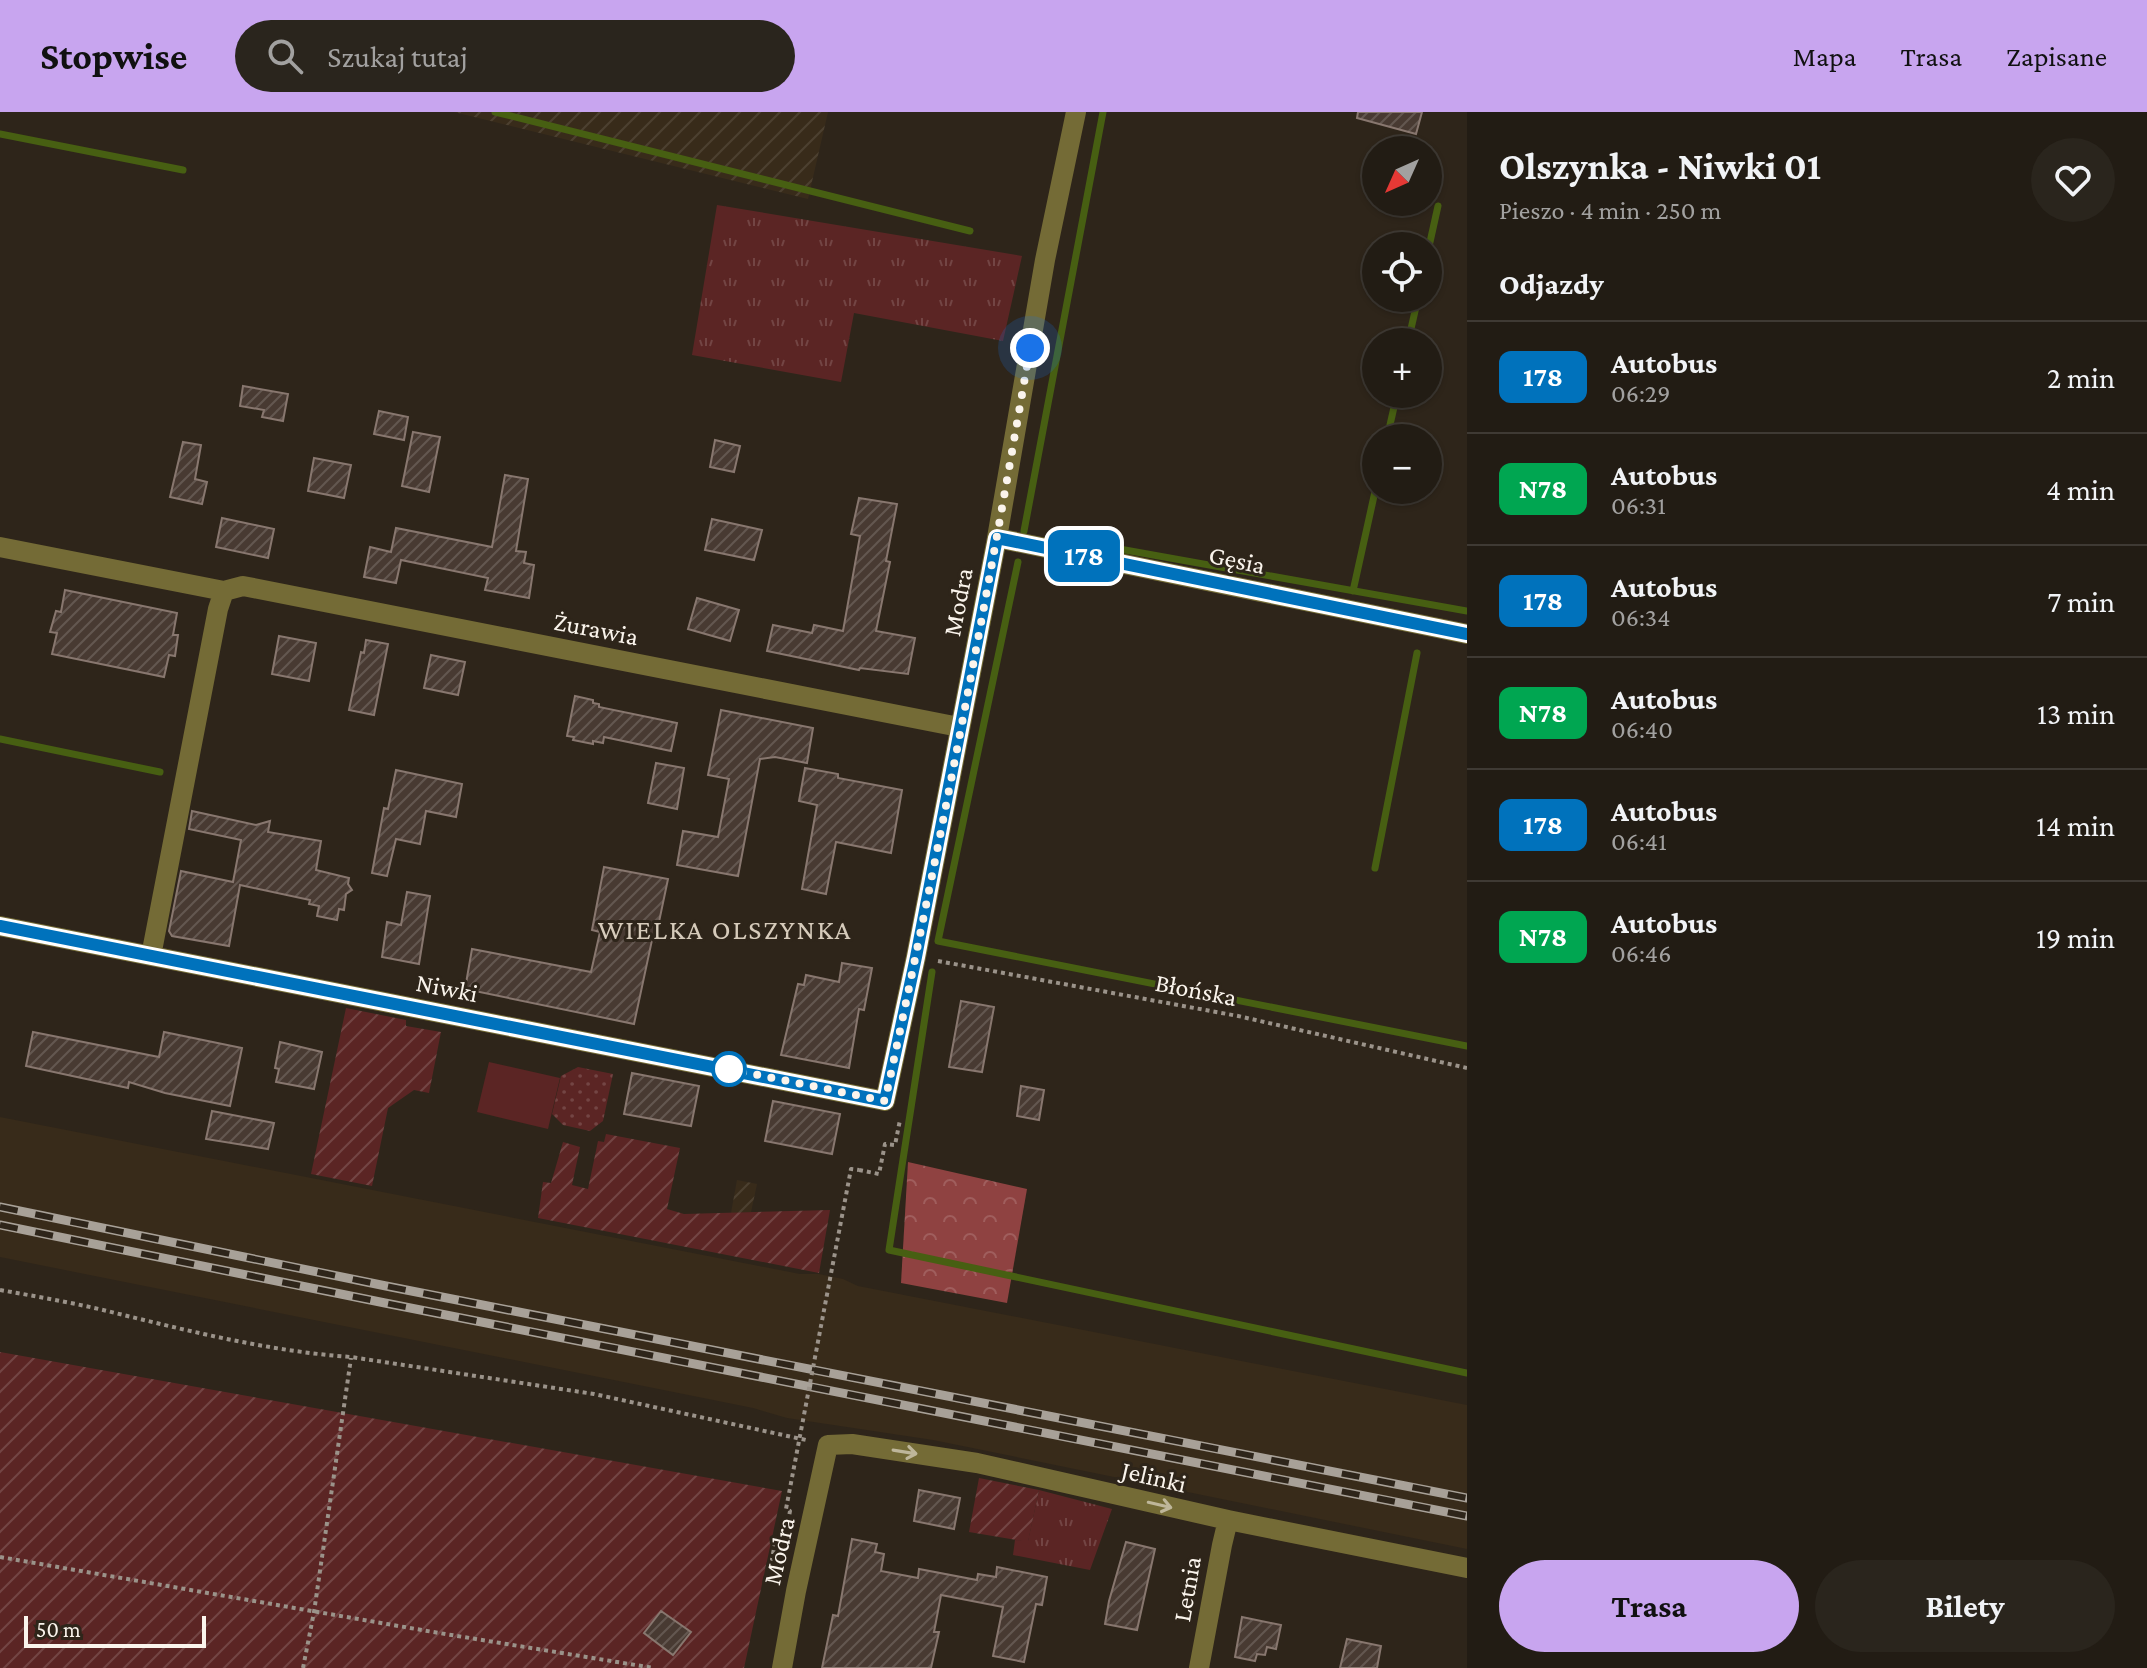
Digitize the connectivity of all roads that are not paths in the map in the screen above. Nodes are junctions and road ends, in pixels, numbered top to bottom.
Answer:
1 (1076, 112) edge
2 (997, 538) junction
3 (0, 547) edge
4 (224, 591) junction
5 (1467, 634) edge
6 (959, 727) junction
7 (0, 926) edge
8 (151, 956) junction
9 (885, 1101) joint
10 (828, 1445) joint
11 (1228, 1520) junction
12 (1467, 1568) edge
13 (782, 1668) edge
14 (1199, 1668) edge

1 - 2 street, Modra
2 - 5 street, Gęsia
2 - 6 street, Modra
3 - 4 street, Żurawia
4 - 6 street, Żurawia
4 - 8 street
6 - 9 street, Modra
7 - 8 street, Niwki
8 - 9 street, Niwki
10 -> 11 street, Jelinki
10 - 13 street, Modra
11 - 12 street, Jelinki
11 - 14 street, Letnia

